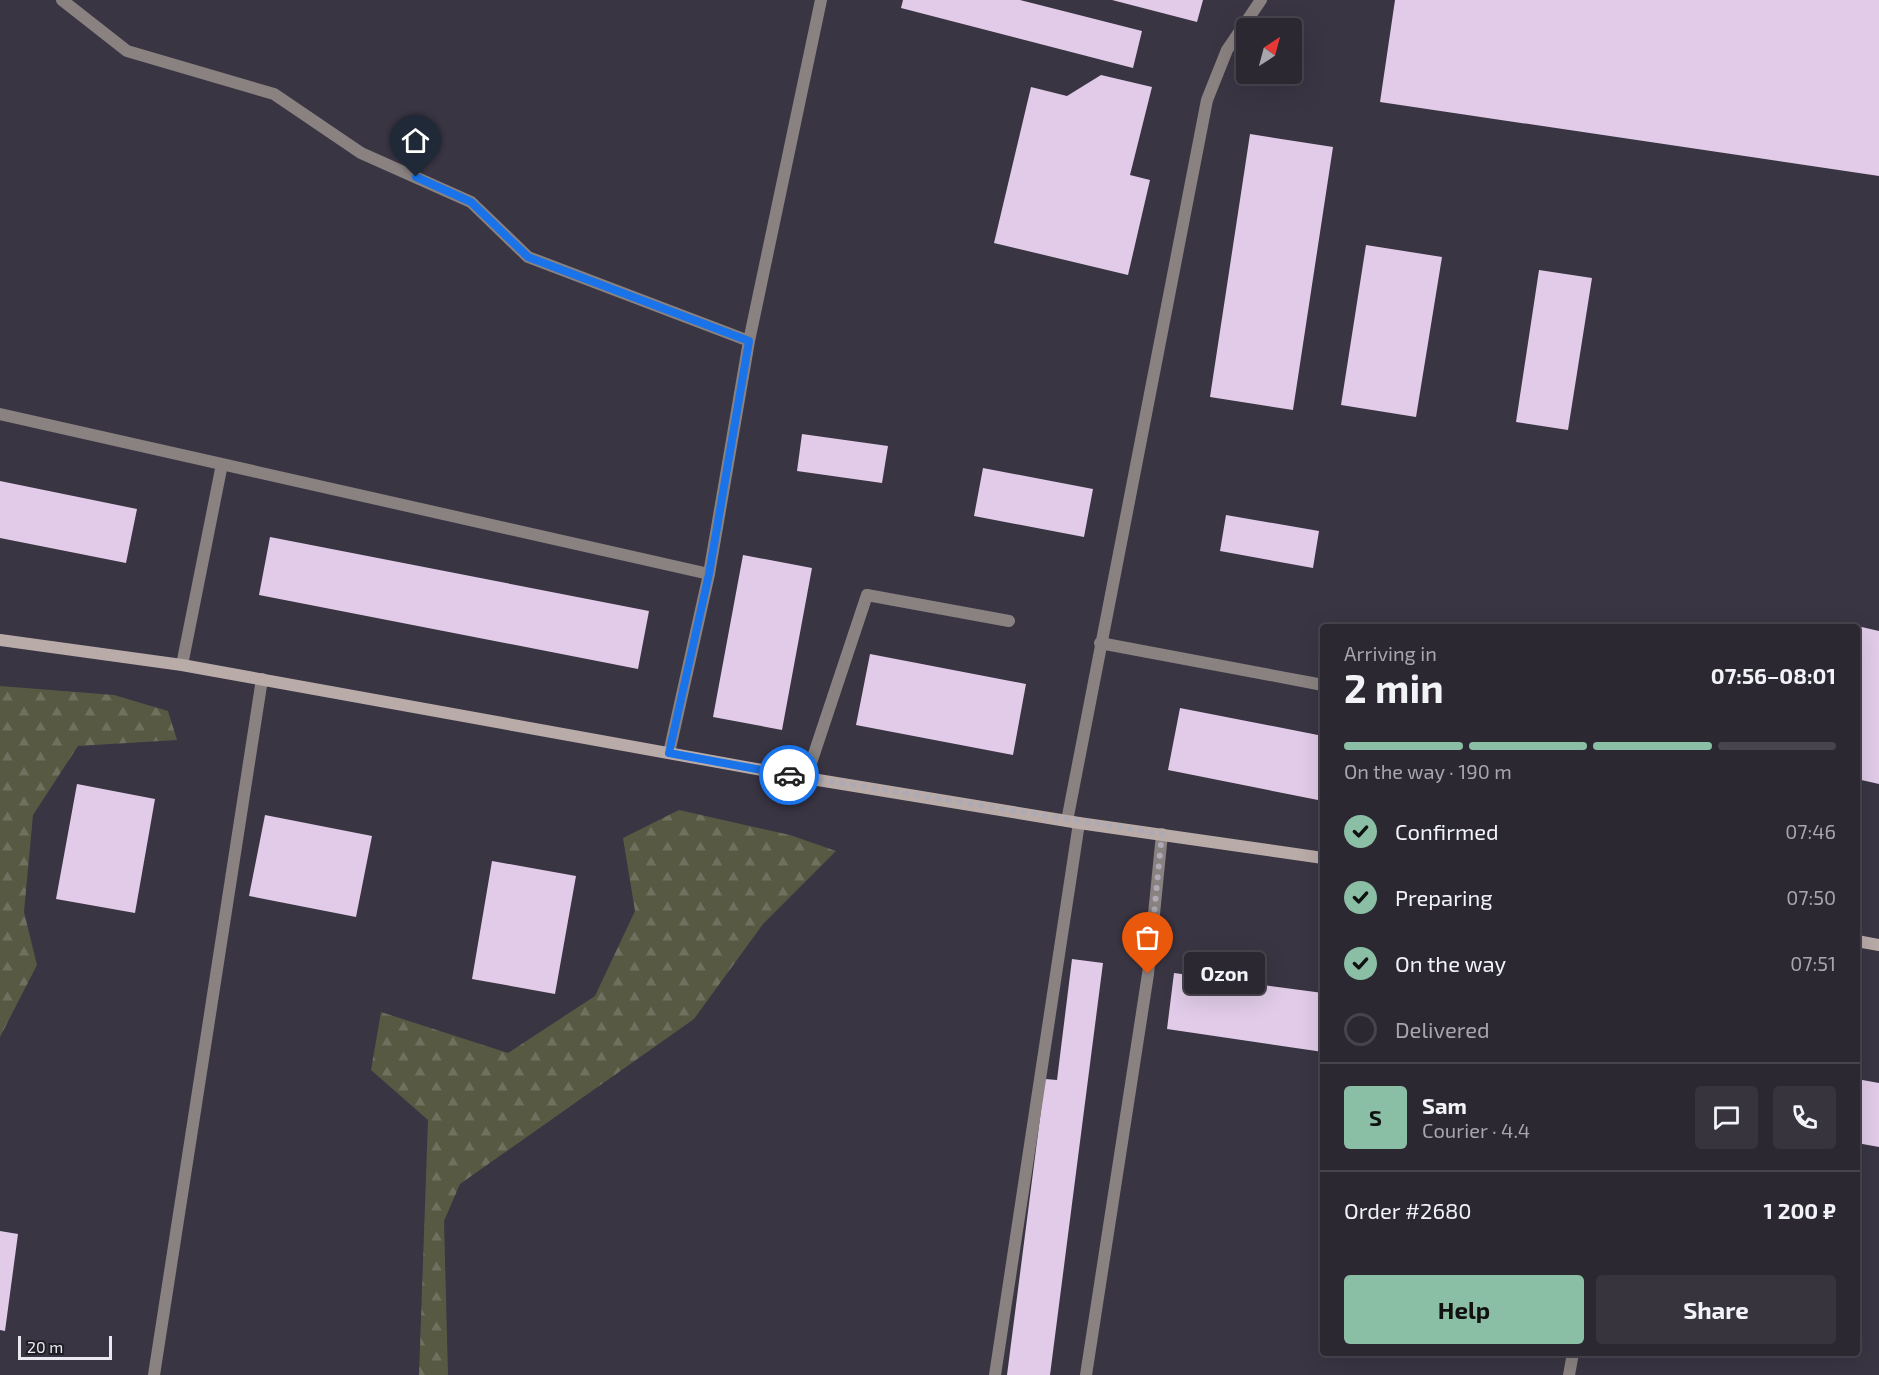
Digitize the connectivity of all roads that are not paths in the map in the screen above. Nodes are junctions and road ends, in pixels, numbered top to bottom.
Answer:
1 (62, 0) edge
2 (820, 0) edge
3 (1261, 0) edge
4 (749, 341) junction
5 (0, 414) edge
6 (222, 464) junction
7 (709, 574) junction
8 (1009, 621) dead end
9 (0, 640) edge
10 (1100, 643) junction
11 (182, 665) junction
12 (262, 680) junction
13 (1320, 684) edge
14 (669, 753) junction
15 (806, 777) junction
16 (1073, 822) junction
17 (1162, 834) junction
18 (1320, 858) edge
19 (1860, 942) edge
20 (1879, 945) edge
21 (1572, 1356) edge
22 (154, 1375) edge
23 (995, 1375) edge
24 (1086, 1375) edge
25 (1569, 1375) edge

1 - 4 street
2 - 4 street
3 - 10 street
4 - 7 street
5 - 6 street
6 - 7 street
6 - 11 street
7 - 14 street
8 - 15 street
9 - 11 street
10 - 13 street
10 - 16 street
11 - 12 street
12 - 14 street
12 - 22 street
14 - 15 street
15 - 16 street
16 - 17 street
16 - 23 street
17 - 18 street
17 - 24 street
19 - 20 street
21 - 25 street

